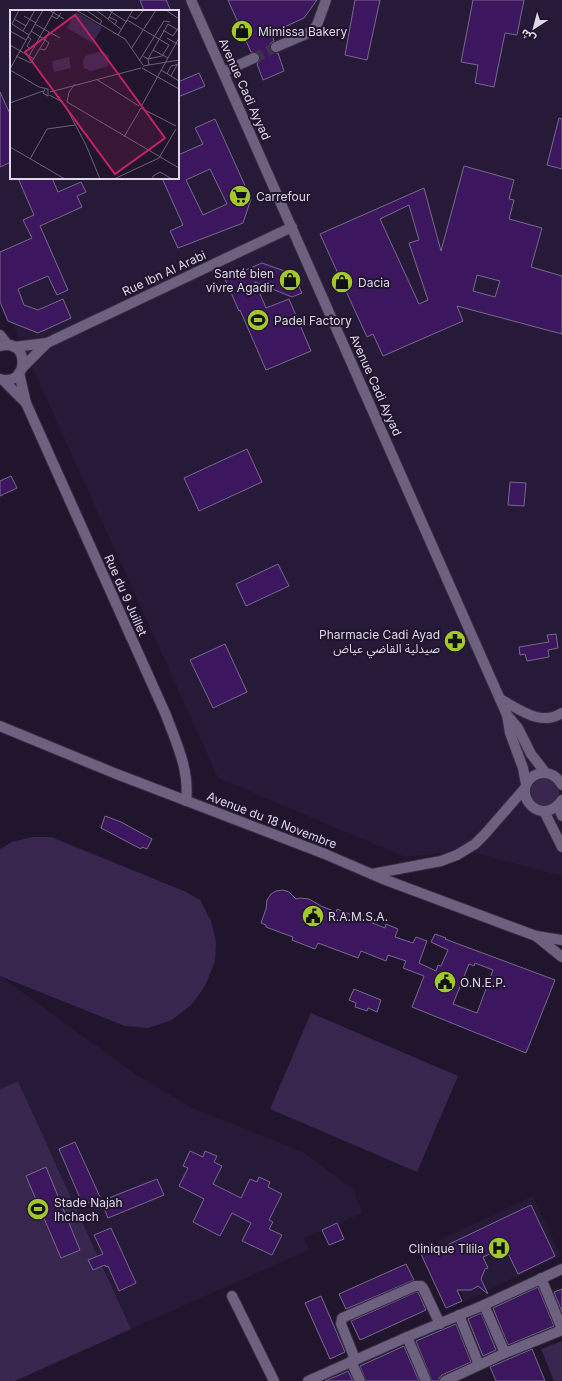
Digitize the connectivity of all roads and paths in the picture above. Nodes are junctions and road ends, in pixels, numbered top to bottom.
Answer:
1 (191, 0) edge
2 (326, 0) edge
3 (276, 46) tunnel mouth
4 (254, 58) tunnel mouth
5 (223, 72) junction
6 (292, 227) junction
7 (0, 336) edge
8 (47, 343) junction
9 (7, 346) edge
10 (21, 371) junction
11 (2, 379) edge
12 (26, 404) junction
13 (500, 699) junction
14 (562, 713) edge
15 (507, 715) junction
16 (0, 726) edge
17 (545, 772) junction
18 (560, 777) edge
19 (526, 786) junction
20 (186, 801) junction
21 (560, 803) edge
22 (544, 811) junction
23 (562, 816) edge
24 (562, 847) edge
25 (372, 874) junction
26 (536, 936) junction
27 (562, 940) edge
28 (562, 957) edge
29 (562, 1269) edge
30 (541, 1278) junction
31 (232, 1296) dead end
32 (484, 1305) junction
33 (459, 1315) junction
34 (440, 1324) junction
35 (562, 1329) edge
36 (408, 1337) junction
37 (505, 1353) junction
38 (353, 1360) junction
39 (479, 1365) junction
40 (274, 1381) edge
41 (308, 1381) edge
42 (360, 1381) edge
43 (426, 1381) edge
44 (444, 1381) edge

1 - 5 street, Avenue Cadi Ayyad
2 - 3 street
4 - 5 street
5 - 6 street, Avenue Cadi Ayyad
6 - 8 street, Rue Ibn Al Arabi
6 - 13 street, Avenue Cadi Ayyad
7 - 9 street
8 - 9 street, Rue Ibn Al Arabi
8 - 10 street, Rue Ibn Al Arabi
9 - 10 street, Rue du 9 Juillet
10 - 11 street
10 - 12 street, Rue du 9 Juillet
11 - 12 street, Rue du 9 Juillet
12 - 20 street, Rue du 9 Juillet
13 - 14 street
13 - 15 street, Avenue Cadi Ayyad
15 - 17 street, Avenue Cadi Ayyad
15 - 19 street, Avenue Cadi Ayyad
16 - 20 street, Avenue du 18 Novembre
17 - 18 street
17 - 19 street
19 - 22 street, Avenue Cadi Ayyad
19 - 25 street
20 - 25 street, Avenue du 18 Novembre
21 - 22 street
21 - 23 street
22 - 24 street
25 - 26 street, Avenue du 18 Novembre
26 - 27 street, Avenue du 18 Novembre
26 - 28 street, Avenue du 18 Novembre
29 - 30 street
30 - 32 street
30 - 35 street
31 - 40 street
32 - 33 street
32 - 37 street
33 - 34 street
33 - 39 street
34 - 36 street
34 - 38 street
35 - 37 street
36 - 38 street
36 - 43 street
37 - 39 street
38 - 41 street
38 - 42 street
39 - 44 street

